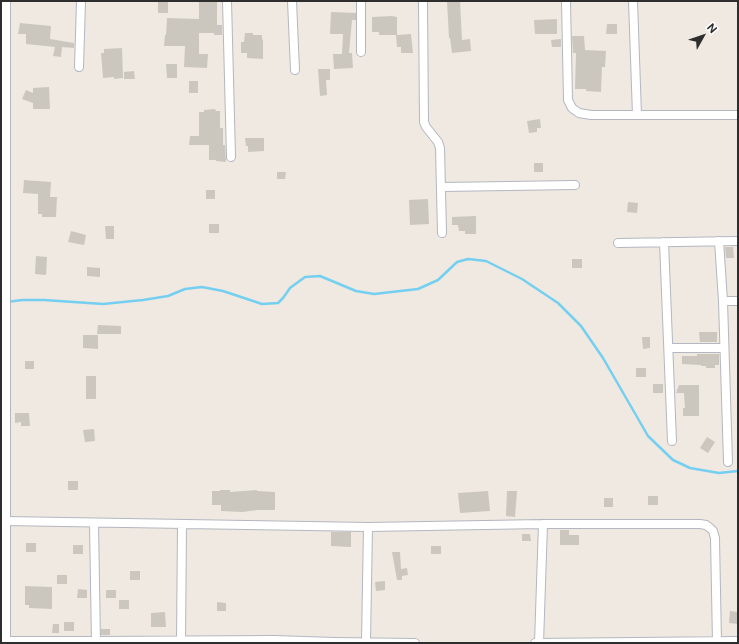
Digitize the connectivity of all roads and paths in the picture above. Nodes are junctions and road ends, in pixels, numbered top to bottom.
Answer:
1 (4, 1) edge
2 (81, 1) edge
3 (227, 1) edge
4 (292, 1) edge
5 (361, 1) edge
6 (423, 1) edge
7 (566, 1) edge
8 (633, 1) edge
9 (362, 52) dead end
10 (79, 68) dead end
11 (295, 70) dead end
12 (637, 115) junction
13 (738, 115) edge
14 (231, 157) dead end
15 (575, 185) dead end
16 (441, 187) junction
17 (442, 233) dead end
18 (719, 241) junction
19 (738, 241) edge
20 (664, 242) junction
21 (618, 243) dead end
22 (723, 301) junction
23 (738, 301) edge
24 (669, 348) junction
25 (724, 348) junction
26 (2, 390) edge
27 (672, 441) dead end
28 (728, 462) dead end
29 (2, 469) edge
30 (4, 521) junction
31 (94, 523) junction
32 (182, 524) junction
33 (543, 524) junction
34 (368, 527) junction
35 (738, 641) edge
36 (4, 642) edge
37 (96, 642) edge
38 (181, 642) edge
39 (274, 642) edge
40 (366, 642) edge
41 (627, 642) edge
42 (717, 642) edge
43 (334, 643) edge
44 (415, 643) edge
45 (535, 643) edge
46 (539, 643) edge

1 - 26 street
2 - 10 street
3 - 14 street
4 - 11 street
5 - 9 street
6 - 16 street
7 - 12 street
8 - 12 street
12 - 13 street
15 - 16 street
16 - 17 street
18 - 19 street
18 - 20 street
18 - 22 street
20 - 21 street
20 - 24 street
22 - 23 street
22 - 25 street
24 - 25 street
24 - 27 street
25 - 28 street
26 - 29 street
29 - 30 street
30 - 31 street
30 - 36 street
31 - 32 street
31 - 37 street
32 - 34 street
32 - 38 street
33 - 34 street
33 - 42 street
33 - 46 street
34 - 40 street
35 - 42 street
36 - 37 street
37 - 38 street
38 - 39 street
39 - 43 street
40 - 43 street
40 - 44 street
41 - 42 street
41 - 46 street
45 - 46 street

